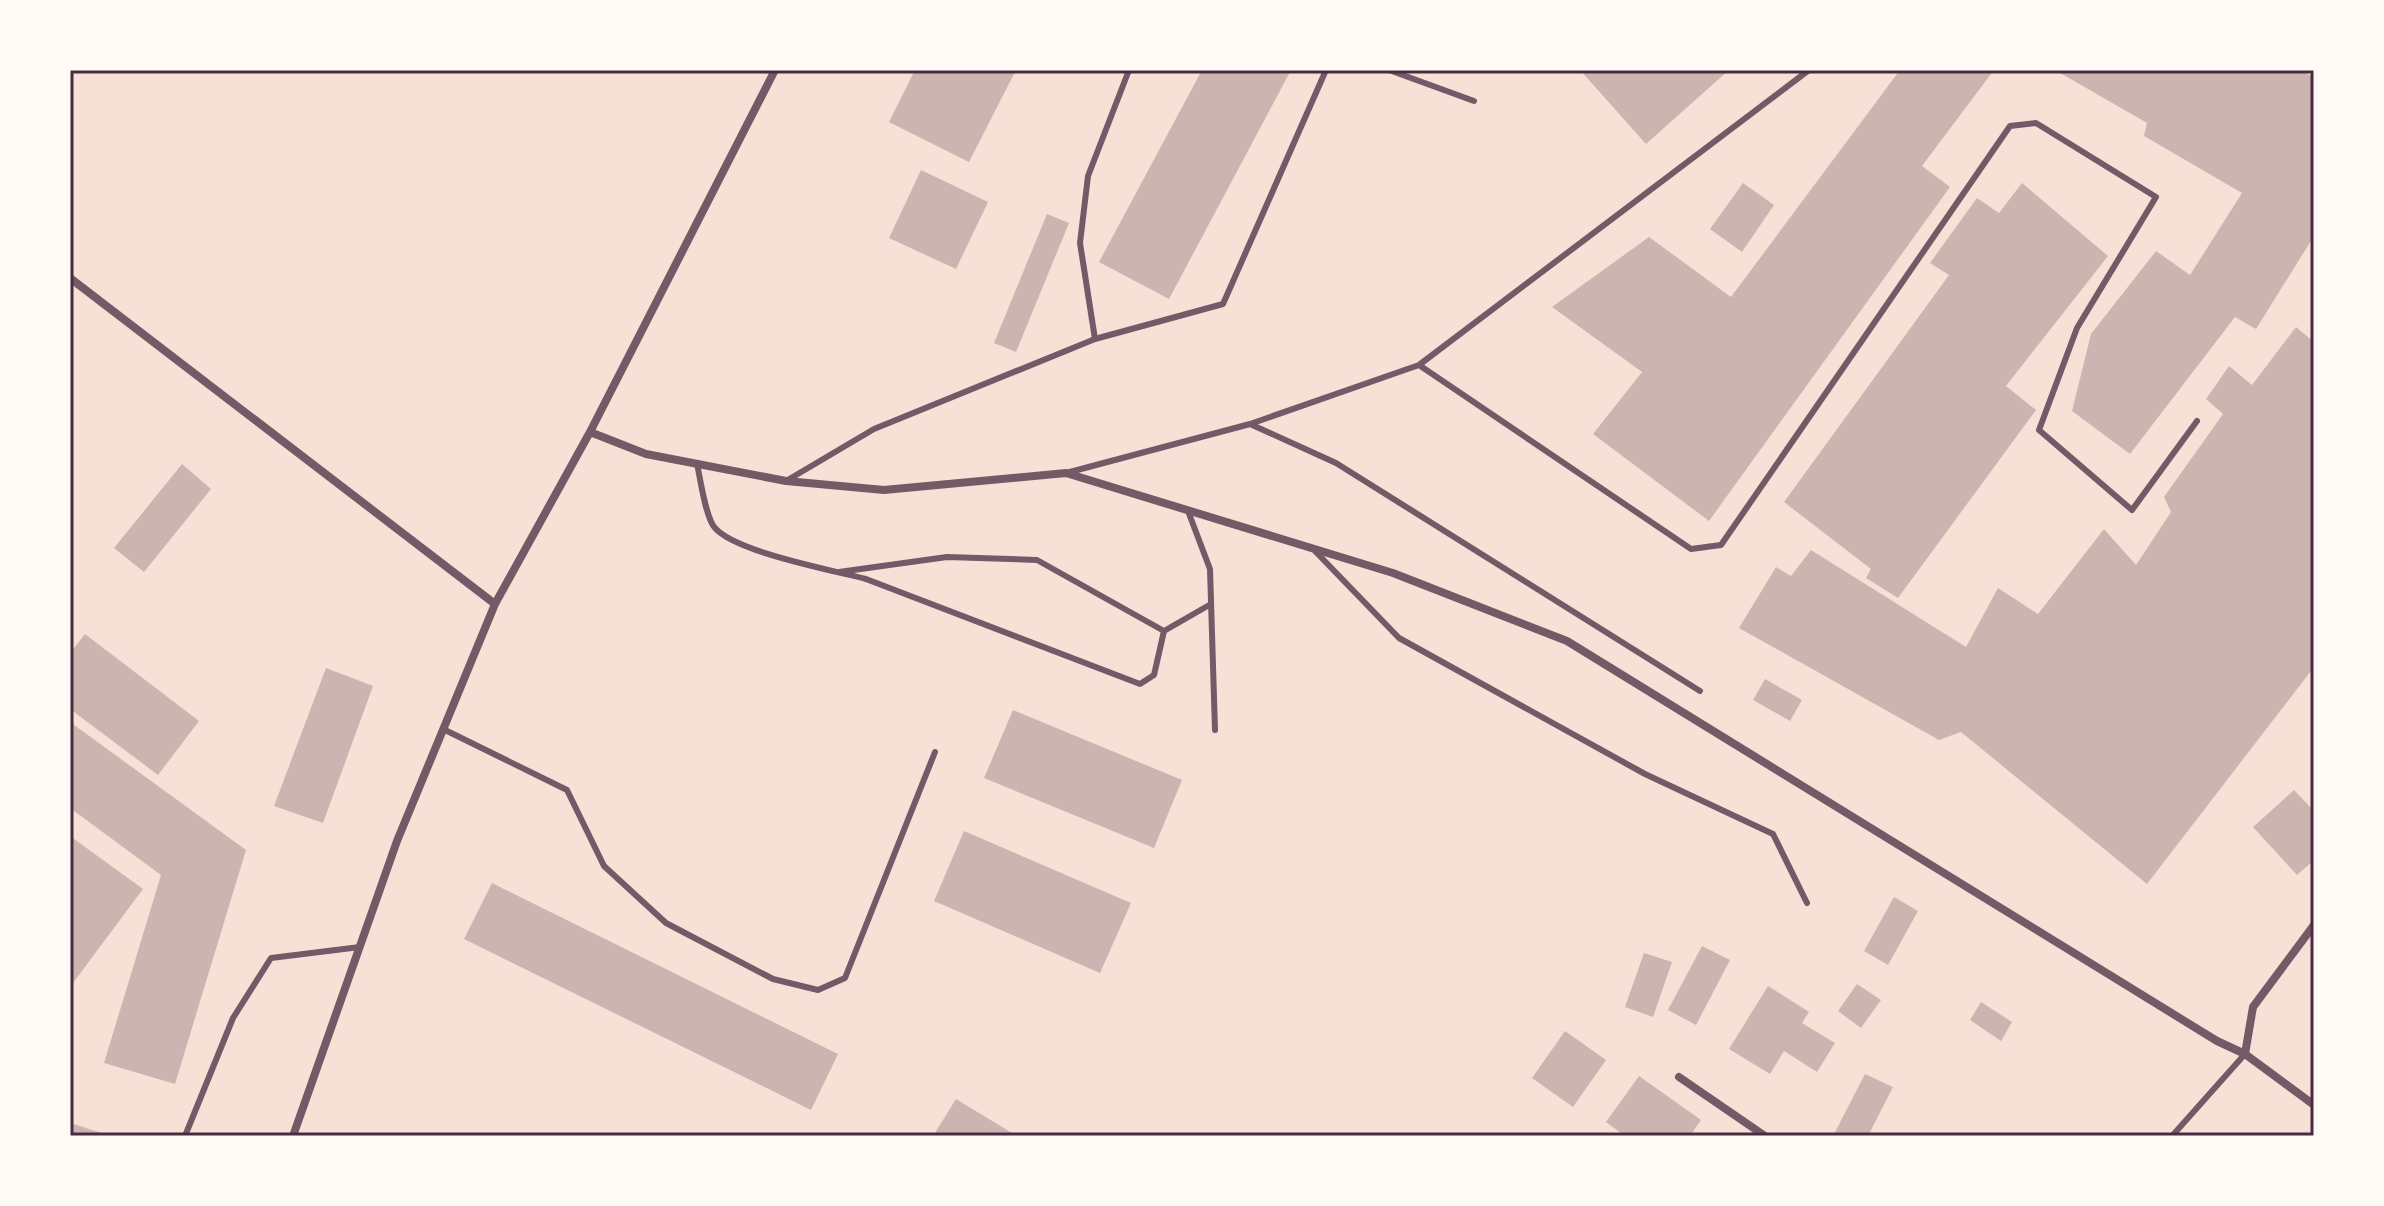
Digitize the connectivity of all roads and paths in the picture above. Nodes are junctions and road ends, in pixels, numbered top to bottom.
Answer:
1 (775, 70) edge
2 (1129, 70) edge
3 (1326, 70) edge
4 (1389, 70) edge
5 (1809, 70) edge
6 (1474, 101) dead end
7 (70, 278) edge
8 (1095, 339) junction
9 (1419, 365) junction
10 (2197, 421) dead end
11 (1250, 424) junction
12 (590, 432) junction
13 (697, 463) junction
14 (1066, 473) junction
15 (786, 481) junction
16 (1188, 511) junction
17 (1310, 545) junction
18 (839, 572) junction
19 (495, 604) junction
20 (1211, 604) junction
21 (1164, 631) junction
22 (1700, 691) dead end
23 (443, 729) junction
24 (1215, 730) dead end
25 (935, 752) dead end
26 (1807, 903) dead end
27 (2314, 925) edge
28 (360, 947) junction
29 (2245, 1054) junction
30 (1679, 1077) dead end
31 (2314, 1105) edge
32 (185, 1136) edge
33 (293, 1136) edge
34 (1765, 1136) edge
35 (2172, 1136) edge

1 - 12 street
2 - 8 lane
3 - 8 lane
4 - 6 lane
5 - 9 lane
7 - 19 street
8 - 15 lane
9 - 10 lane
9 - 11 lane
11 - 14 lane
11 - 22 lane
12 - 13 street
12 - 19 street
13 - 15 street
13 - 18 lane
14 - 15 street
14 - 16 street
16 - 17 street
16 - 20 lane
17 - 26 lane
17 - 29 street
18 - 21 lane
18 - 21 lane
19 - 23 street
20 - 21 lane
20 - 24 lane
23 - 25 lane
23 - 28 street
27 - 29 street
28 - 32 lane
28 - 33 street
29 - 31 street
29 - 35 lane
30 - 34 street

